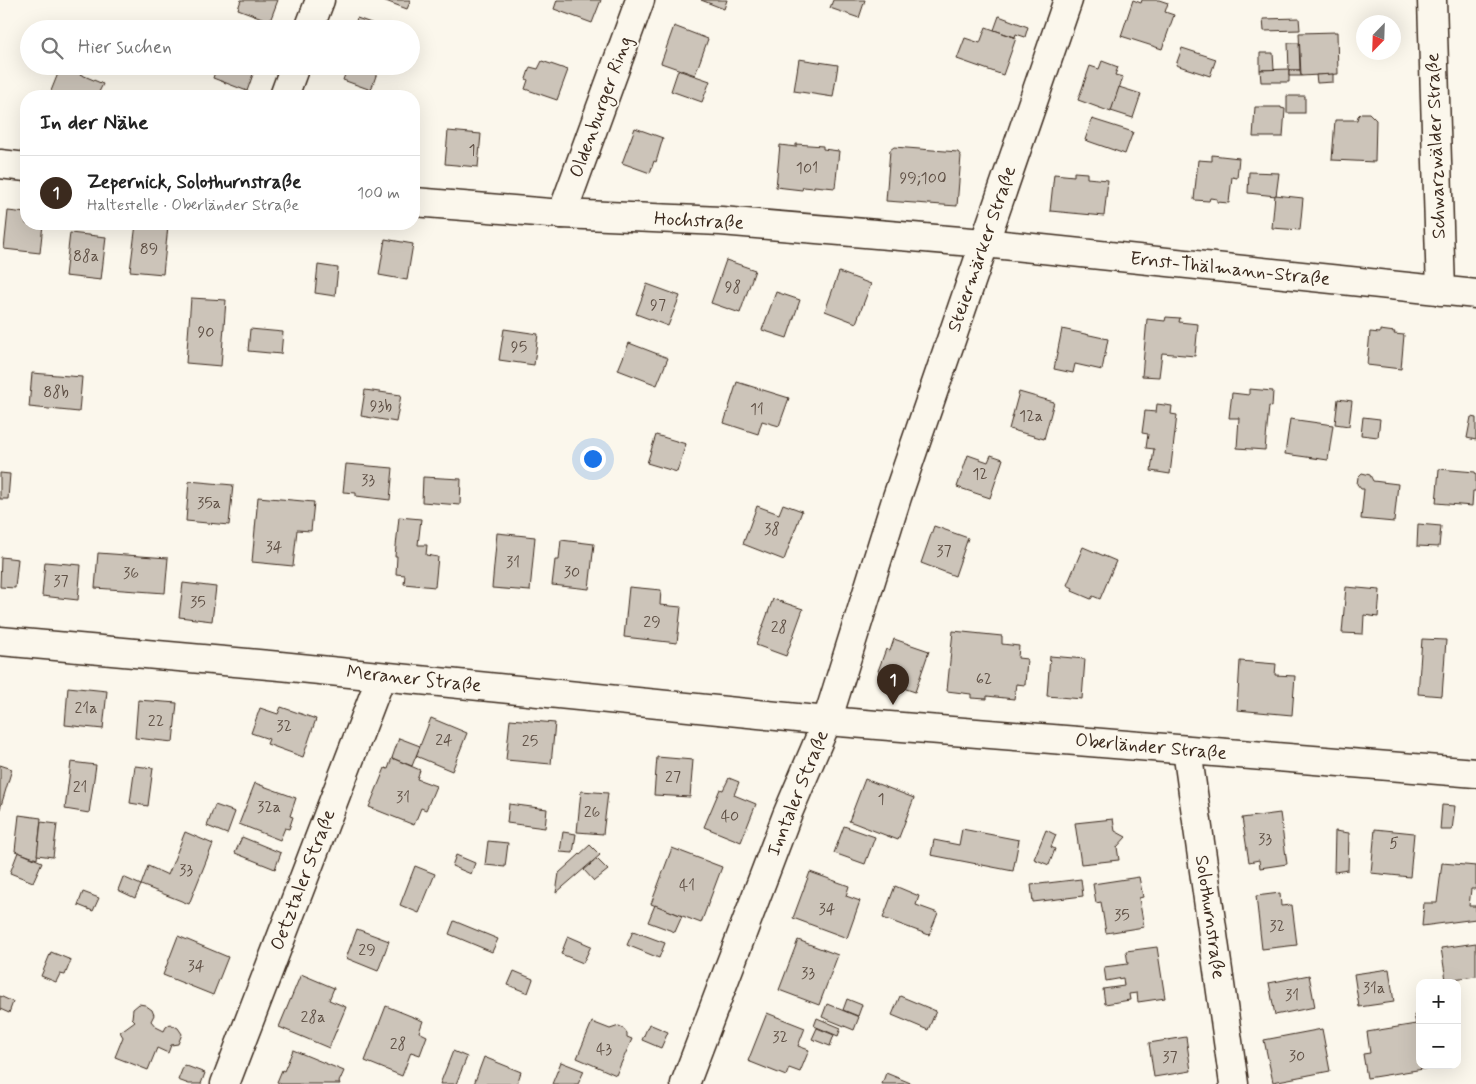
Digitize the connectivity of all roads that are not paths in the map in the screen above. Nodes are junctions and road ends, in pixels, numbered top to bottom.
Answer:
1 (320, 0) edge
2 (640, 0) edge
3 (1068, 0) edge
4 (1432, 0) edge
5 (313, 20) edge
6 (292, 75) edge
7 (286, 90) edge
8 (0, 164) edge
9 (20, 166) edge
10 (420, 202) edge
11 (562, 214) junction
12 (984, 243) junction
13 (1441, 291) junction
14 (1476, 294) edge
15 (897, 497) joint
16 (0, 641) edge
17 (382, 677) junction
18 (827, 721) junction
19 (1186, 750) junction
20 (1476, 773) edge
21 (225, 1084) edge
22 (685, 1084) edge
23 (1234, 1084) edge

1 - 5 street
2 - 11 street, Oldenburger Ring
3 - 12 street, Steiermärker Straße
4 - 13 street, Schwarzwälder Straße
6 - 7 street
8 - 9 street
10 - 11 street, Hochstraße
11 - 12 street, Hochstraße
12 - 13 street, Ernst-Thälmann-Straße
12 - 15 street, Steiermärker Straße
13 - 14 street, Ernst-Thälmann-Straße
15 - 18 street, Inntaler Straße
16 - 17 street, Meraner Straße
17 - 18 street, Meraner Straße
17 - 21 street, Oetztaler Straße
18 - 19 street, Oberländer Straße
18 - 22 street, Inntaler Straße
19 - 20 street, Oberländer Straße
19 - 23 street, Solothurnstraße

